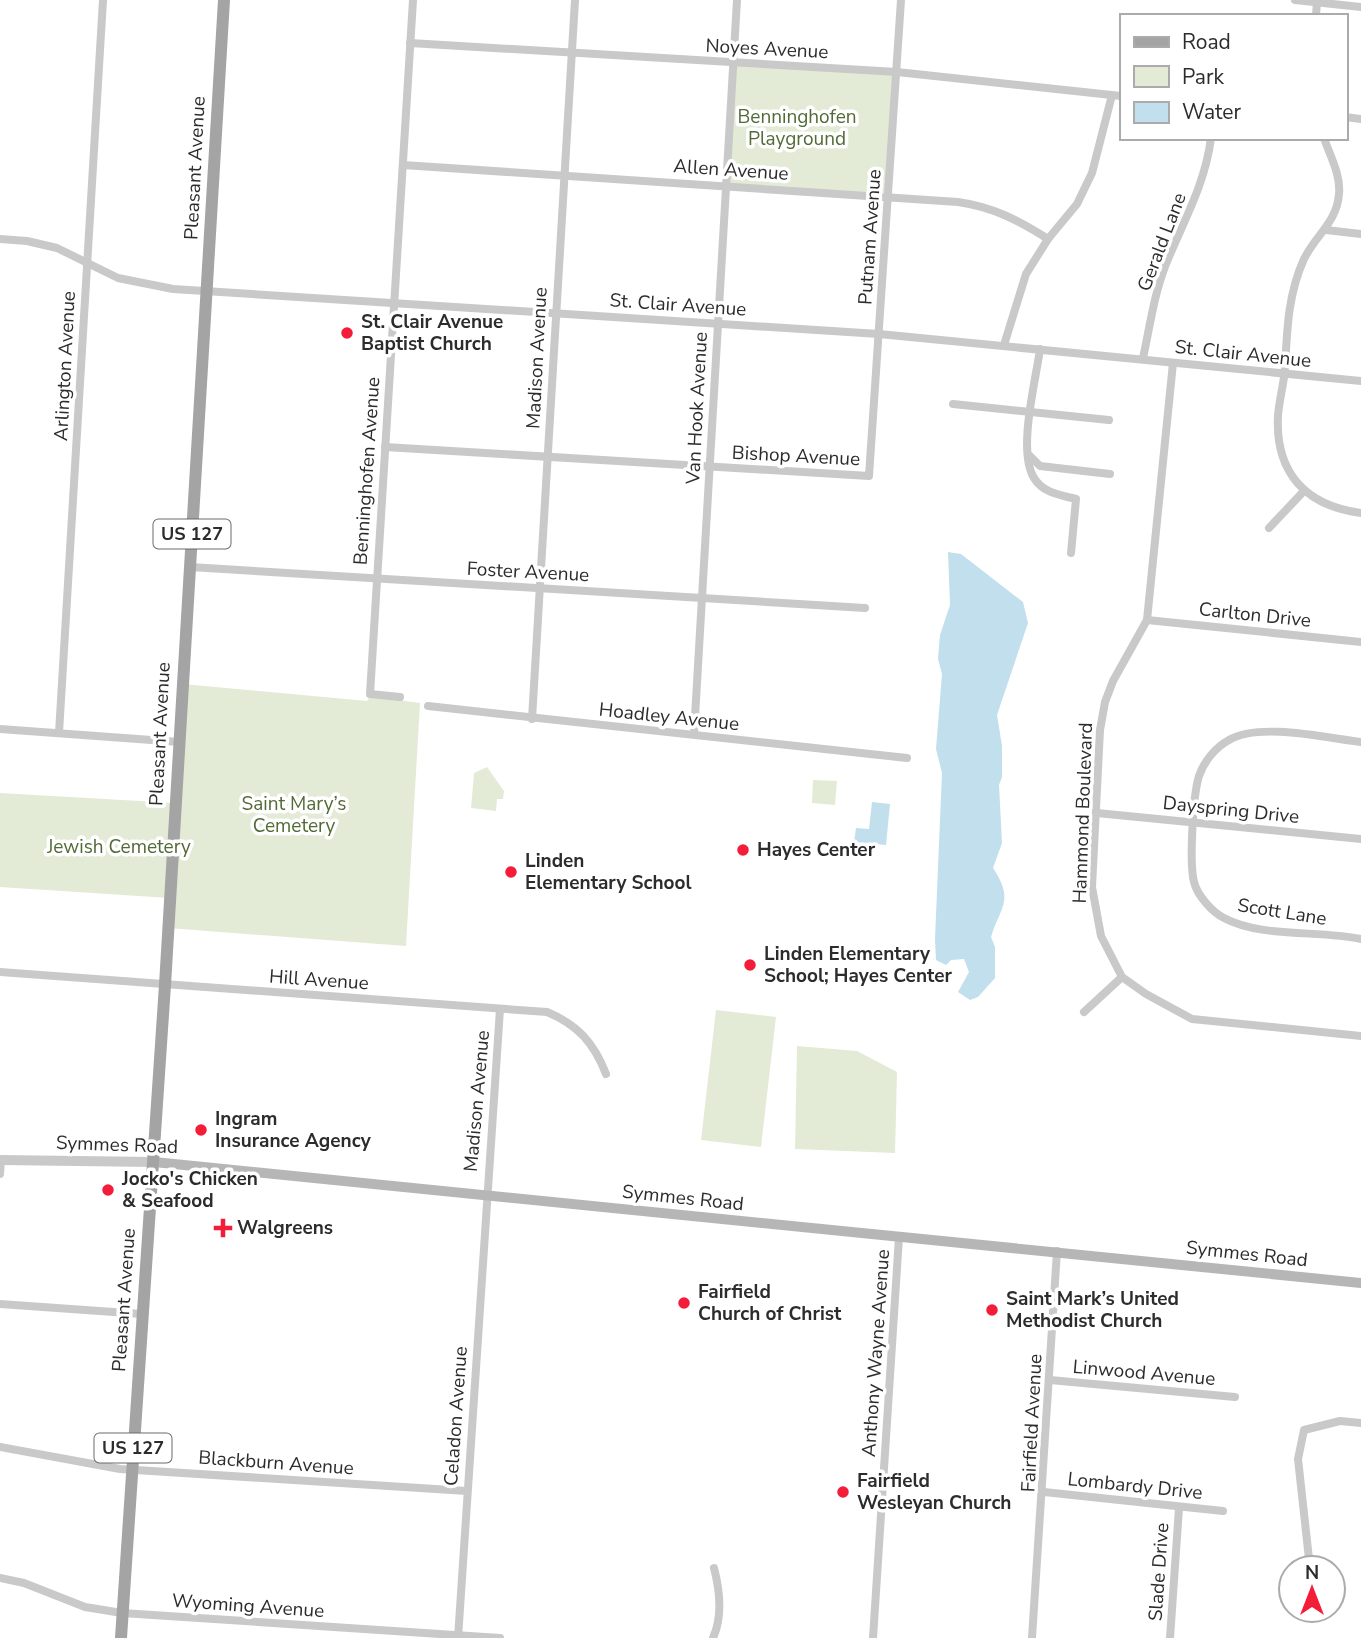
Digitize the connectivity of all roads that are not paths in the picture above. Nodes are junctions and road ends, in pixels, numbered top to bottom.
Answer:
1 (103, 0) edge
2 (225, 0) edge
3 (413, 0) edge
4 (575, 0) edge
5 (737, 0) edge
6 (901, 0) edge
7 (1295, 0) edge
8 (1317, 1) edge
9 (1361, 7) edge
10 (410, 43) junction
11 (572, 53) junction
12 (734, 63) junction
13 (897, 72) junction
14 (1116, 95) edge
15 (1210, 140) edge
16 (1325, 140) edge
17 (403, 165) junction
18 (564, 175) junction
19 (726, 185) junction
20 (889, 196) junction
21 (1326, 230) junction
22 (1361, 234) edge
23 (0, 239) edge
24 (1048, 239) junction
25 (87, 265) junction
26 (207, 290) junction
27 (394, 302) junction
28 (556, 313) junction
29 (717, 324) junction
30 (879, 334) junction
31 (1004, 345) junction
32 (1040, 349) junction
33 (1143, 358) junction
34 (1173, 363) junction
35 (1284, 374) junction
36 (1361, 381) edge
37 (953, 404) dead end
38 (1031, 410) junction
39 (1109, 420) dead end
40 (385, 447) junction
41 (1027, 453) junction
42 (547, 455) junction
43 (710, 468) junction
44 (1110, 474) dead end
45 (869, 475) joint
46 (1303, 492) junction
47 (1361, 513) edge
48 (1269, 528) dead end
49 (1072, 553) dead end
50 (190, 567) junction
51 (376, 578) junction
52 (538, 589) junction
53 (701, 597) junction
54 (865, 608) dead end
55 (1147, 620) junction
56 (1361, 642) edge
57 (400, 697) dead end
58 (428, 706) dead end
59 (532, 719) junction
60 (0, 729) edge
61 (59, 733) junction
62 (694, 734) junction
63 (179, 742) junction
64 (1361, 742) edge
65 (907, 758) dead end
66 (1097, 813) junction
67 (1195, 822) junction
68 (1361, 839) edge
69 (1361, 939) edge
70 (0, 972) edge
71 (1122, 977) junction
72 (165, 985) junction
73 (500, 1009) junction
74 (1084, 1012) dead end
75 (1361, 1036) edge
76 (606, 1074) dead end
77 (1, 1160) edge
78 (154, 1162) junction
79 (0, 1174) edge
80 (485, 1196) junction
81 (899, 1237) junction
82 (1057, 1251) junction
83 (1361, 1283) edge
84 (0, 1304) edge
85 (142, 1314) junction
86 (1050, 1380) junction
87 (1235, 1397) dead end
88 (1361, 1423) edge
89 (0, 1447) edge
90 (132, 1469) junction
91 (467, 1491) junction
92 (1044, 1492) junction
93 (1179, 1508) junction
94 (1223, 1511) dead end
95 (1308, 1554) edge
96 (714, 1568) dead end
97 (0, 1578) edge
98 (122, 1613) junction
99 (458, 1637) edge
100 (121, 1638) edge
101 (500, 1638) edge
102 (713, 1638) edge
103 (873, 1638) edge
104 (1032, 1638) edge
105 (1170, 1638) edge

1 - 25 street, Arlington Avenue
2 - 26 main road, Pleasant Avenue / US 127
3 - 10 street, Benninghofen Avenue
4 - 11 street, Madison Avenue
5 - 12 street, Van Hook Avenue
6 - 13 street, Putnam Avenue
7 - 8 street
8 - 9 street
10 - 11 street, Noyes Avenue
10 - 17 street, Benninghofen Avenue
11 - 12 street, Noyes Avenue
11 - 18 street, Madison Avenue
12 - 13 street, Noyes Avenue
12 - 19 street, Van Hook Avenue
13 - 14 street, Noyes Avenue
13 - 20 street, Putnam Avenue
14 - 24 street
15 - 33 street, Gerald Lane
16 - 21 street
17 - 18 street, Allen Avenue
17 - 27 street, Benninghofen Avenue
18 - 19 street, Allen Avenue
18 - 28 street, Madison Avenue
19 - 20 street, Allen Avenue
19 - 29 street, Van Hook Avenue
20 - 24 street, Allen Avenue
20 - 30 street, Putnam Avenue
21 - 22 street
21 - 35 street
23 - 25 street, St. Clair Avenue
24 - 31 street
25 - 26 street, St. Clair Avenue
25 - 61 street, Arlington Avenue
26 - 27 street, St. Clair Avenue
26 - 50 main road, Pleasant Avenue / US 127
27 - 28 street, St. Clair Avenue
27 - 40 street, Benninghofen Avenue
28 - 29 street, St. Clair Avenue
28 - 42 street, Madison Avenue
29 - 30 street, St. Clair Avenue
29 - 43 street, Van Hook Avenue
30 - 31 street, St. Clair Avenue
30 - 45 street, Putnam Avenue
31 - 32 street, St. Clair Avenue
32 - 33 street, St. Clair Avenue
32 - 38 street
33 - 34 street, St. Clair Avenue
34 - 35 street, St. Clair Avenue
34 - 55 street, Hammond Boulevard
35 - 36 street, St. Clair Avenue
35 - 46 street
37 - 38 street
38 - 39 street
38 - 41 street
40 - 42 street, Bishop Avenue
40 - 51 street, Benninghofen Avenue
41 - 44 street
41 - 49 street
42 - 43 street, Bishop Avenue
42 - 52 street, Madison Avenue
43 - 45 street, Bishop Avenue
43 - 53 street, Van Hook Avenue
46 - 47 street
46 - 48 street
50 - 51 street, Foster Avenue
50 - 63 main road, Pleasant Avenue / US 127
51 - 52 street, Foster Avenue
51 - 57 street, Benninghofen Avenue
52 - 53 street, Foster Avenue
52 - 59 street, Madison Avenue
53 - 54 street, Foster Avenue
53 - 62 street, Van Hook Avenue
55 - 56 street, Carlton Drive
55 - 66 street, Hammond Boulevard
58 - 59 street, Hoadley Avenue
59 - 62 street, Hoadley Avenue
60 - 61 street
61 - 63 street
62 - 65 street, Hoadley Avenue
63 - 72 main road, Pleasant Avenue / US 127
64 - 67 street, Scott Lane
66 - 67 street, Dayspring Drive
66 - 71 street, Hammond Boulevard
67 - 68 street, Dayspring Drive
67 - 69 street, Scott Lane
70 - 72 street, Hill Avenue
71 - 74 street
71 - 75 street, Hammond Boulevard
72 - 73 street, Hill Avenue
72 - 78 main road, Pleasant Avenue / US 127
73 - 76 street, Hill Avenue
73 - 80 street, Madison Avenue
77 - 78 street, Symmes Road
77 - 79 street
78 - 80 main road, Symmes Road
78 - 85 main road, Pleasant Avenue / US 127
80 - 81 main road, Symmes Road
80 - 91 street, Celadon Avenue
81 - 82 main road, Symmes Road
81 - 103 street, Anthony Wayne Avenue
82 - 83 main road, Symmes Road
82 - 86 street, Fairfield Avenue
84 - 85 street
85 - 90 main road, Pleasant Avenue / US 127
86 - 87 street, Linwood Avenue
86 - 92 street, Fairfield Avenue
88 - 95 street
89 - 90 street, Blackburn Avenue
90 - 91 street, Blackburn Avenue
90 - 98 main road, Pleasant Avenue / US 127
91 - 99 street, Celadon Avenue
92 - 93 street, Lombardy Drive
92 - 104 street, Fairfield Avenue
93 - 94 street, Lombardy Drive
93 - 105 street, Slade Drive
96 - 102 street
97 - 98 street, Wyoming Avenue
98 - 99 street, Wyoming Avenue
98 - 100 main road, Pleasant Avenue / US 127
99 - 101 street, Wyoming Avenue

